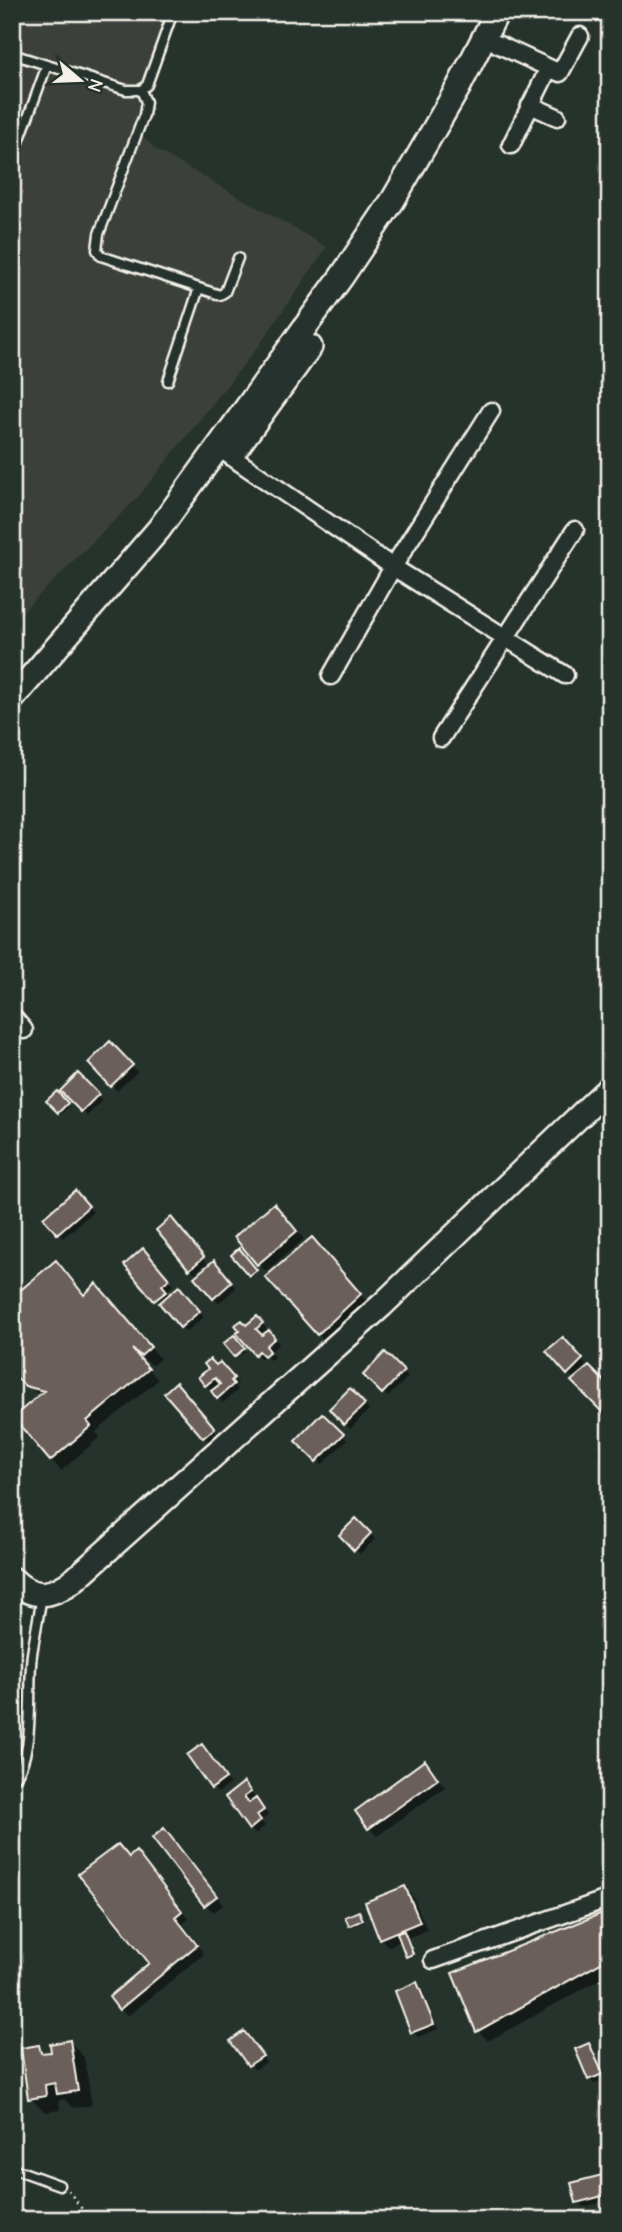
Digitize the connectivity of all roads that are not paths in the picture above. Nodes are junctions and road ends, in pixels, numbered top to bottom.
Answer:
1 (173, 12) edge
2 (497, 12) edge
3 (513, 12) edge
4 (580, 36) dead end
5 (497, 44) junction
6 (12, 54) edge
7 (47, 65) junction
8 (549, 68) junction
9 (141, 90) junction
10 (530, 105) junction
11 (558, 117) dead end
12 (512, 145) dead end
13 (12, 161) edge
14 (238, 258) dead end
15 (199, 288) junction
16 (168, 381) dead end
17 (491, 411) dead end
18 (224, 451) junction
19 (575, 530) dead end
20 (393, 567) junction
21 (505, 635) junction
22 (565, 675) dead end
23 (331, 676) dead end
24 (12, 699) edge
25 (441, 738) dead end
26 (12, 1016) edge
27 (24, 1030) dead end
28 (610, 1087) edge
29 (12, 1579) edge
30 (42, 1595) junction
31 (12, 1782) edge
32 (610, 1898) edge
33 (433, 1960) dead end
34 (12, 2168) edge
35 (59, 2185) road end

1 - 9 lane
2 - 18 main road
3 - 5 main road
4 - 8 street
5 - 8 street
5 - 18 main road
6 - 7 lane
7 - 9 lane
7 - 13 lane
8 - 10 street
9 - 15 lane
10 - 11 street
10 - 12 street
14 - 15 lane
15 - 16 lane
17 - 20 street
18 - 20 street
18 - 24 main road
19 - 21 street
20 - 21 street
20 - 23 street
21 - 22 street
21 - 25 street
26 - 27 street
28 - 30 main road
29 - 30 main road
30 - 31 lane
32 - 33 street
34 - 35 lane

